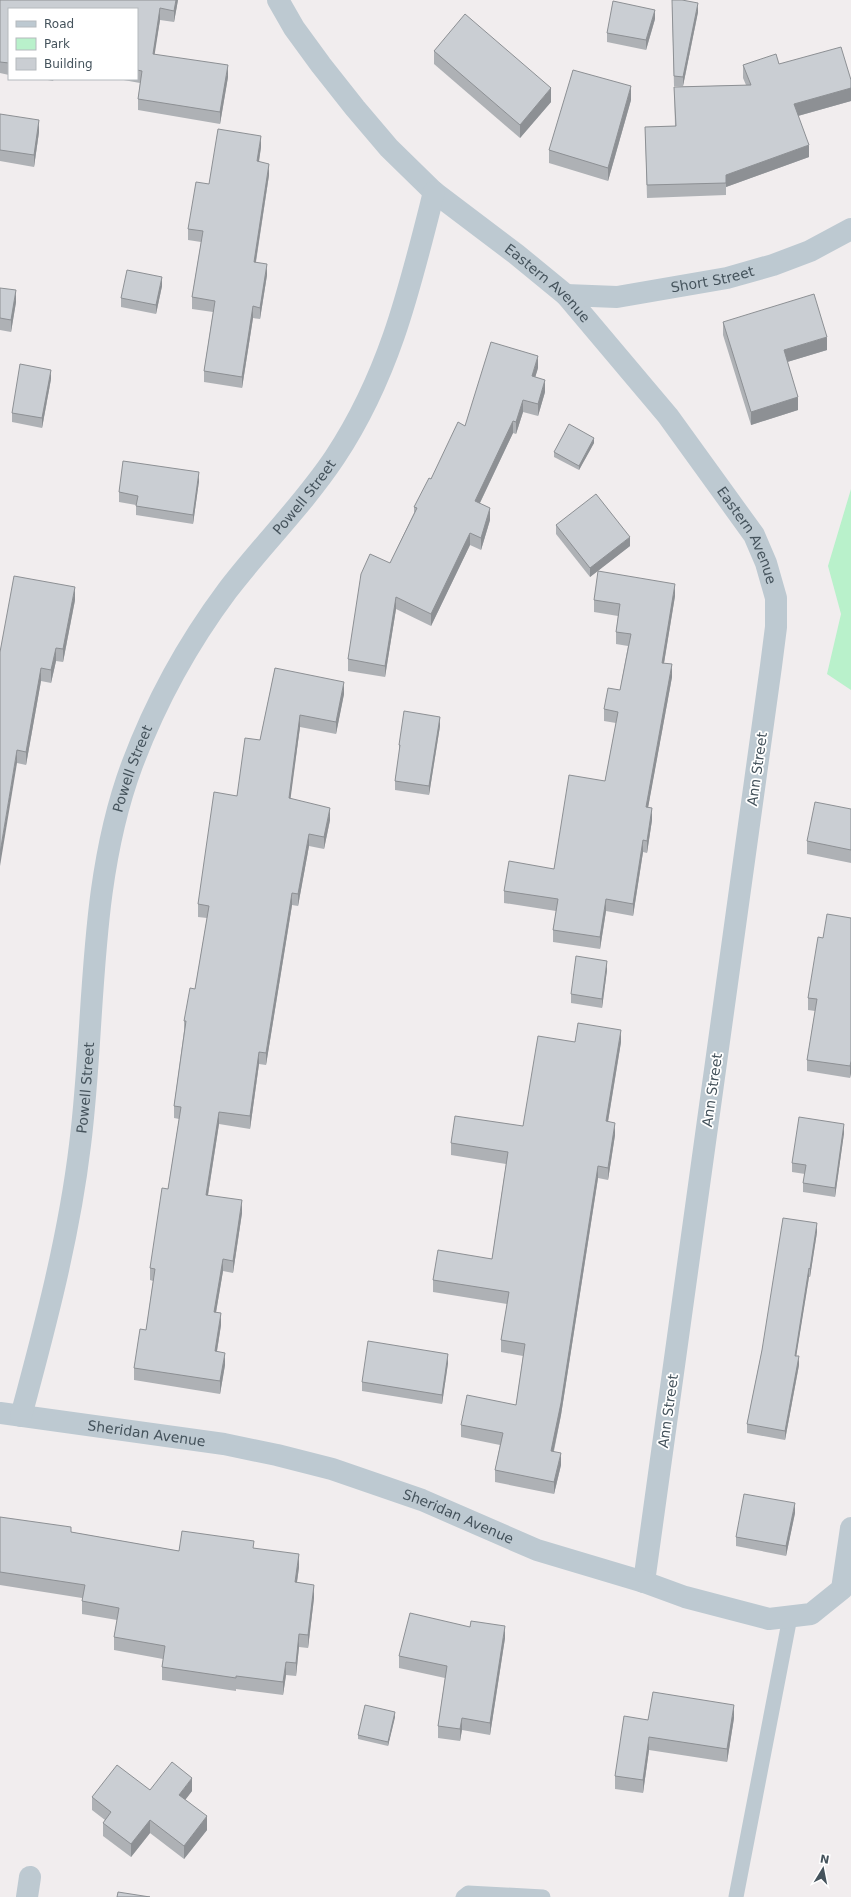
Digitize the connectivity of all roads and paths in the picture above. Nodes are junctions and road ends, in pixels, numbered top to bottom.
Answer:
1 (278, 0) edge
2 (434, 192) junction
3 (851, 229) edge
4 (566, 295) junction
5 (776, 598) joint
6 (0, 1413) edge
7 (21, 1416) junction
8 (851, 1528) edge
9 (644, 1582) junction
10 (790, 1617) junction
11 (463, 1897) edge
12 (543, 1897) edge
13 (736, 1897) edge

1 - 2 street, Eastern Avenue
2 - 4 street, Eastern Avenue
2 - 7 street, Powell Street
3 - 4 street, Short Street
4 - 5 street, Eastern Avenue
5 - 9 street, Ann Street
6 - 7 street, Sheridan Avenue
7 - 9 street, Sheridan Avenue
8 - 10 street, Sheridan Avenue
9 - 10 street, Sheridan Avenue
10 - 13 lane
11 - 12 lane

